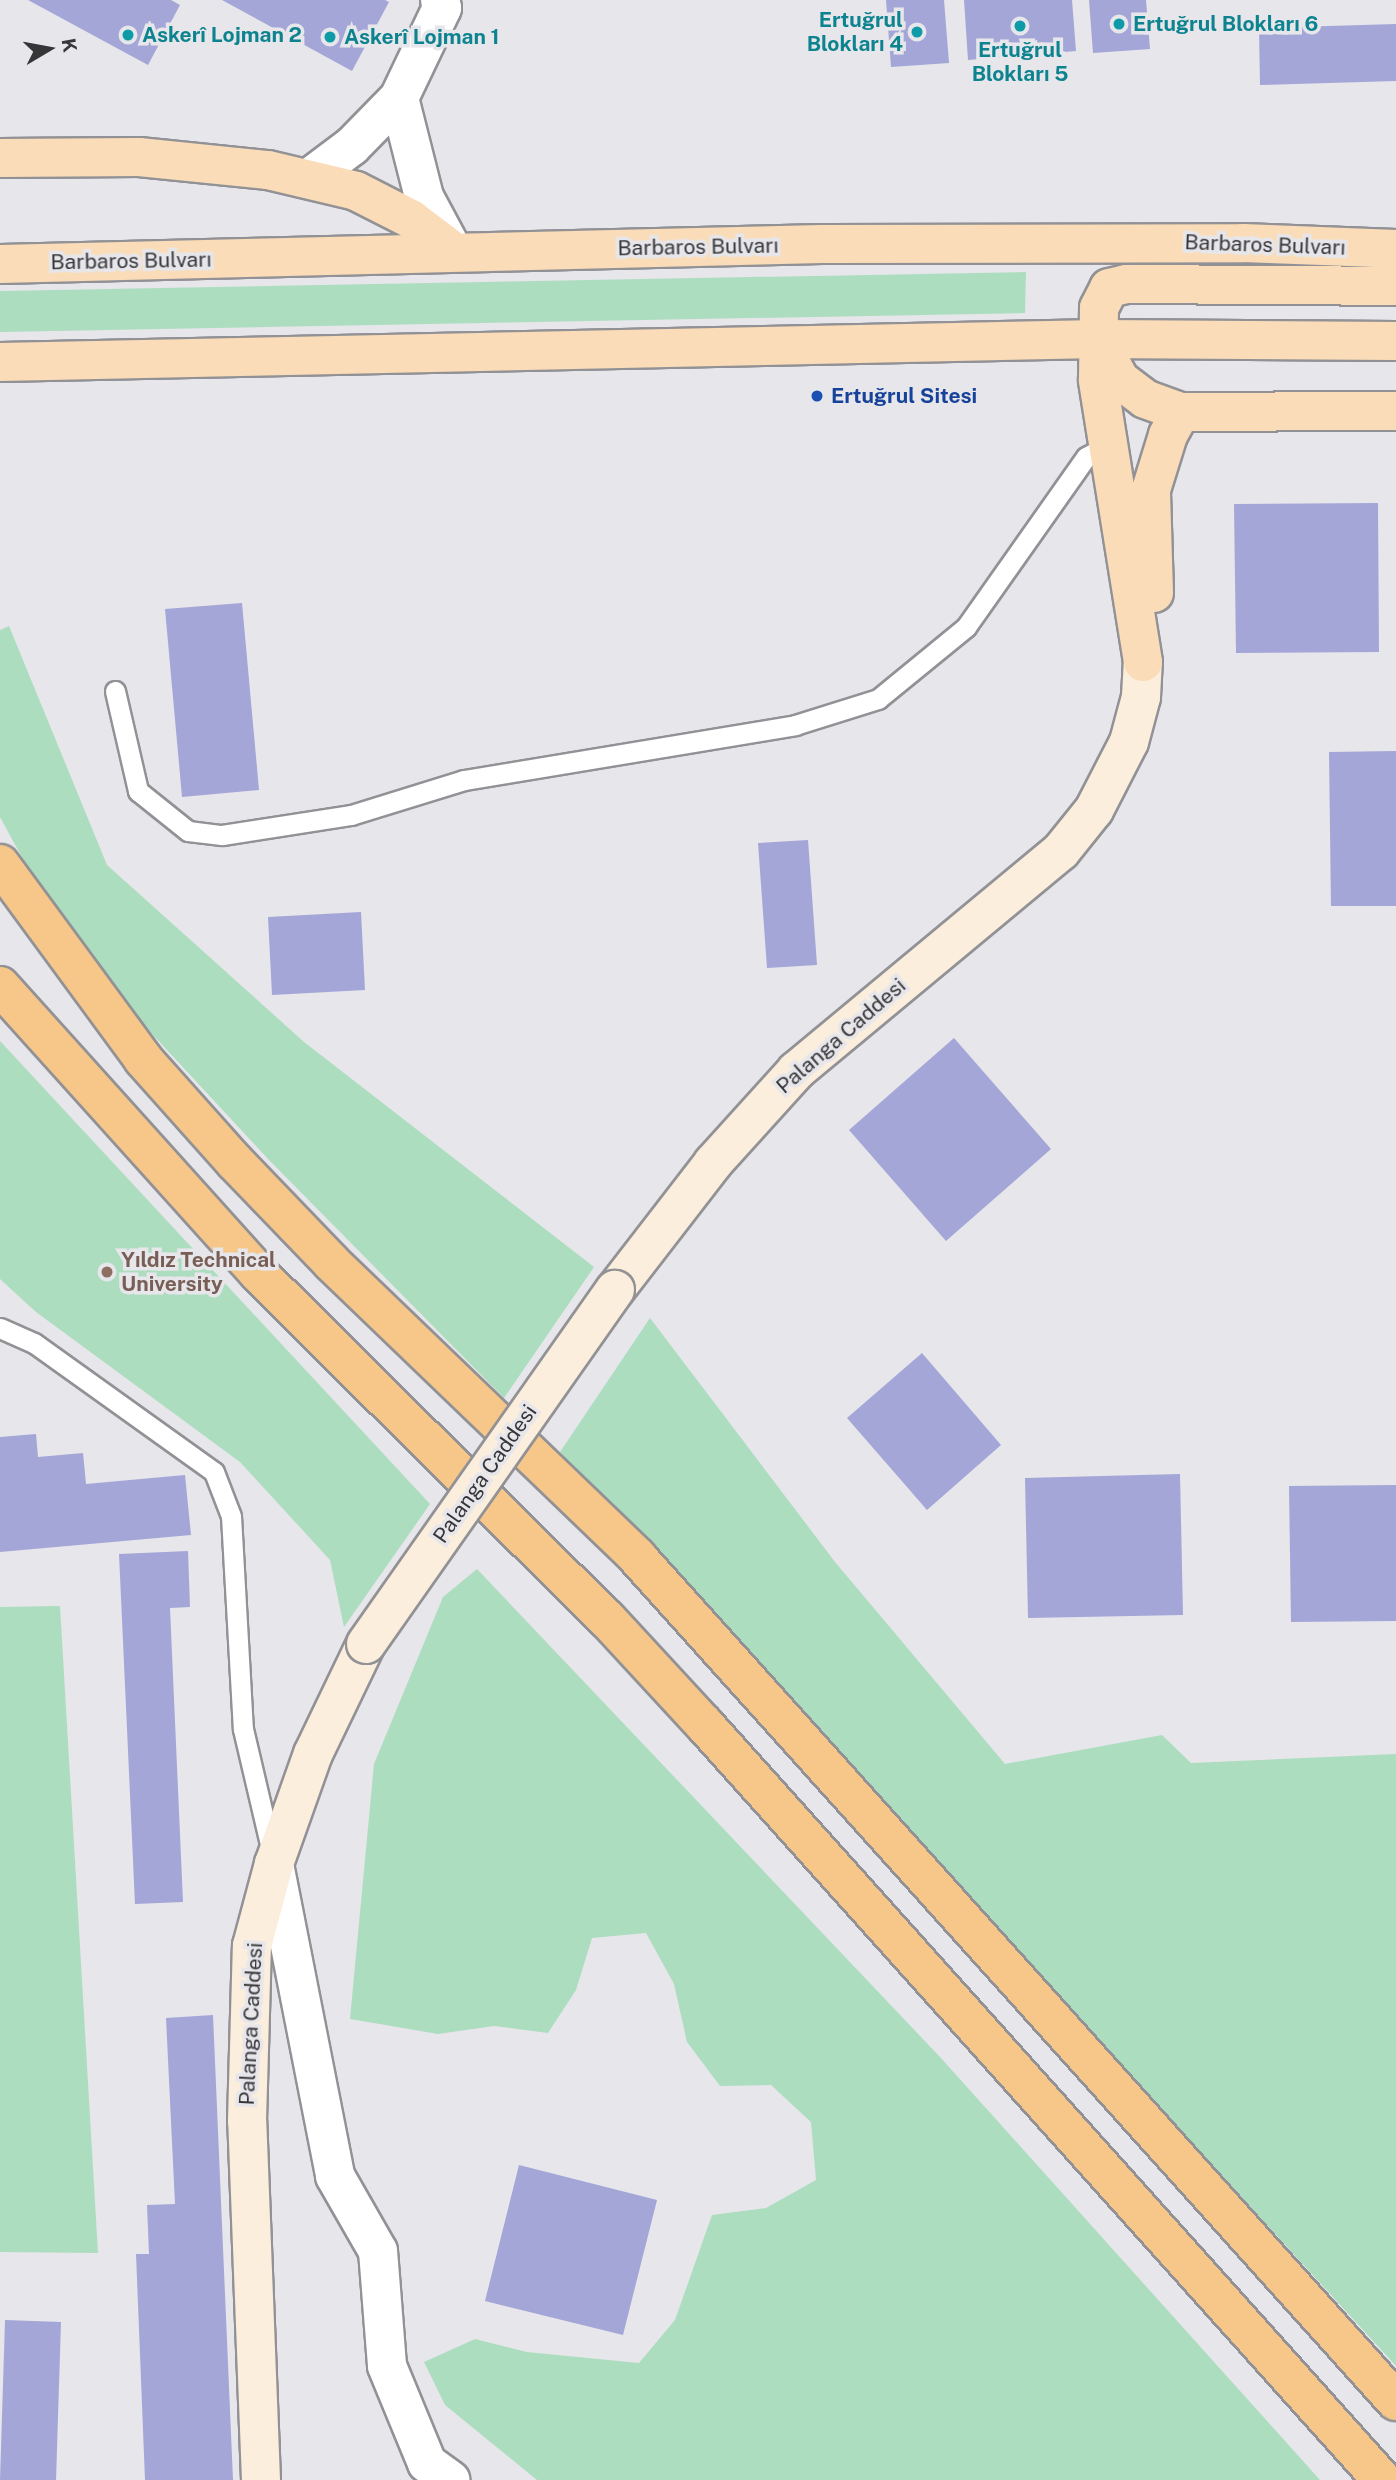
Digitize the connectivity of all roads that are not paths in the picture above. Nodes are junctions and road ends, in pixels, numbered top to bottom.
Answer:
1 (440, 0) edge
2 (399, 98) junction
3 (0, 158) edge
4 (308, 179) junction
5 (1396, 249) edge
6 (453, 251) junction
7 (0, 264) edge
8 (1396, 286) edge
9 (1098, 339) junction
10 (1396, 341) edge
11 (0, 362) edge
12 (1396, 411) edge
13 (1181, 412) junction
14 (1105, 447) junction
15 (1143, 662) junction
16 (115, 691) dead end
17 (0, 864) edge
18 (0, 986) edge
19 (0, 1328) edge
20 (274, 1864) junction
21 (1396, 2401) edge
22 (1376, 2473) edge
23 (261, 2480) edge
24 (450, 2480) edge

1 - 2 street
2 - 4 street
2 - 6 street
3 - 4 main road
4 - 6 main road
5 - 6 main road, Barbaros Bulvarı
6 - 7 main road, Barbaros Bulvarı
8 - 9 main road
9 - 10 main road
9 - 11 main road
9 - 13 main road
9 - 14 main road
12 - 13 main road
13 - 15 main road
14 - 15 main road
14 - 16 lane
15 - 20 main road, Palanga Caddesi, bridge
17 - 21 highway
18 - 22 highway
19 - 20 lane
20 - 23 main road, Palanga Caddesi
20 - 24 street

